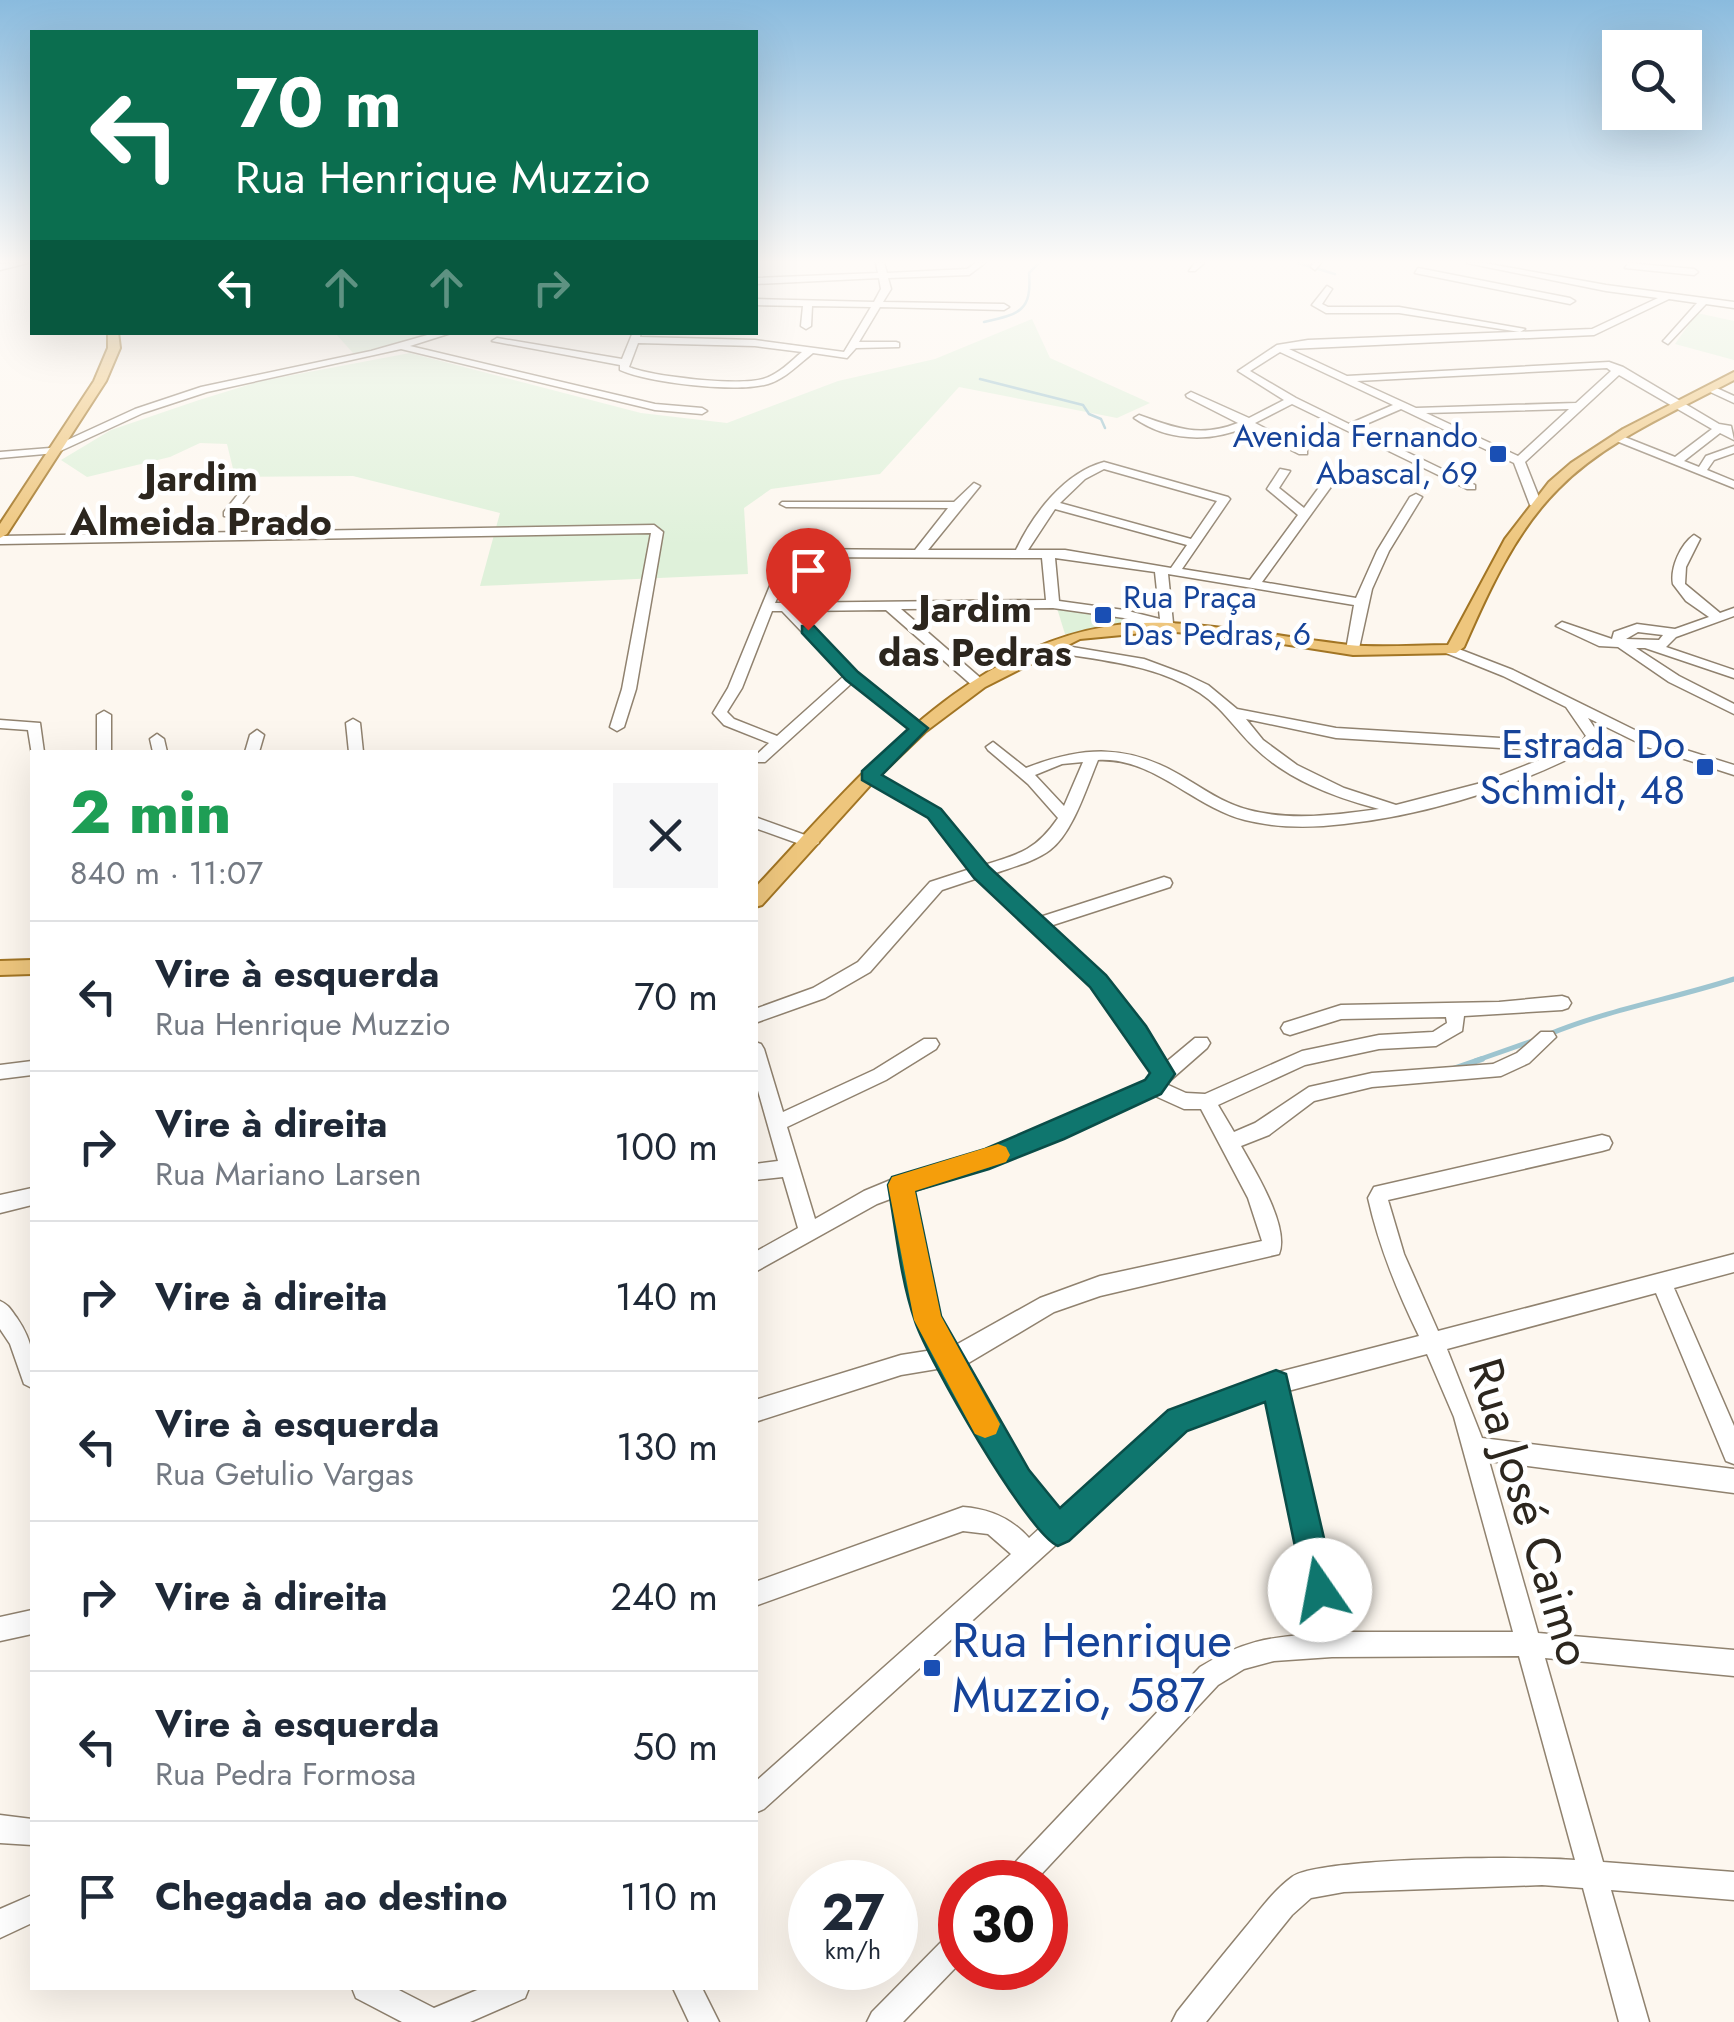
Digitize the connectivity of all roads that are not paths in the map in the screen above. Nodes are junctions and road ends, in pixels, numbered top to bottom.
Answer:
1 (110, 357) edge
2 (355, 357) edge
3 (446, 357) edge
4 (599, 357) edge
5 (628, 357) edge
6 (801, 357) edge
7 (1265, 357) edge
8 (1302, 357) edge
9 (1611, 357) edge
10 (1444, 361) dead end
11 (626, 362) junction
12 (1614, 367) junction
13 (1454, 372) junction
14 (1734, 375) edge
15 (1345, 378) junction
16 (1710, 388) junction
17 (1734, 390) edge
18 (1191, 395) dead end
19 (1292, 400) junction
20 (1734, 400) edge
21 (1679, 404) junction
22 (1578, 406) junction
23 (1409, 408) junction
24 (702, 411) dead end
25 (1140, 418) dead end
26 (1246, 424) junction
27 (1350, 428) junction
28 (1728, 428) edge
29 (1734, 437) edge
30 (1618, 438) junction
31 (1734, 449) edge
32 (52, 451) junction
33 (1303, 452) dead end
34 (0, 455) edge
35 (1519, 462) junction
36 (1675, 462) junction
37 (1284, 471) dead end
38 (1700, 473) junction
39 (1327, 484) dead end
40 (1734, 484) edge
41 (250, 486) dead end
42 (974, 486) dead end
43 (1470, 487) dead end
44 (1416, 497) dead end
45 (1537, 499) junction
46 (786, 504) dead end
47 (957, 505) junction
48 (1054, 505) junction
49 (1304, 514) junction
50 (464, 522) dead end
51 (300, 530) junction
52 (0, 537) edge
53 (1694, 539) dead end
54 (1192, 544) junction
55 (1021, 552) junction
56 (919, 553) junction
57 (1048, 553) junction
58 (1168, 570) junction
59 (1254, 584) junction
60 (1360, 602) junction
61 (1053, 604) junction
62 (786, 606) junction
63 (767, 607) junction
64 (891, 607) junction
65 (1734, 612) edge
66 (1716, 616) junction
67 (1172, 626) junction
68 (1562, 626) dead end
69 (1671, 634) junction
70 (1619, 642) junction
71 (1650, 646) junction
72 (1048, 647) junction
73 (1352, 650) junction
74 (1459, 651) junction
75 (1734, 674) edge
76 (852, 676) junction
77 (979, 684) junction
78 (1574, 706) junction
79 (1734, 710) edge
80 (1232, 712) junction
81 (104, 715) dead end
82 (353, 723) dead end
83 (0, 724) edge
84 (617, 727) dead end
85 (919, 728) junction
86 (257, 735) dead end
87 (778, 742) junction
88 (993, 747) dead end
89 (37, 750) edge
90 (104, 750) edge
91 (253, 750) edge
92 (356, 750) edge
93 (1563, 753) junction
94 (1093, 756) junction
95 (760, 758) dead end
96 (1734, 770) edge
97 (1024, 774) junction
98 (869, 776) junction
99 (1400, 808) junction
100 (1066, 818) junction
101 (758, 823) edge
102 (811, 843) junction
103 (982, 872) junction
104 (1164, 883) dead end
105 (758, 897) edge
106 (1036, 924) junction
107 (30, 967) edge
108 (0, 968) edge
109 (1562, 1003) dead end
110 (1454, 1008) junction
111 (758, 1015) edge
112 (1290, 1028) dead end
113 (1547, 1037) dead end
114 (1201, 1043) dead end
115 (930, 1044) dead end
116 (758, 1061) edge
117 (30, 1068) edge
118 (0, 1072) edge
119 (1158, 1081) junction
120 (1206, 1102) junction
121 (775, 1124) junction
122 (1230, 1142) junction
123 (1602, 1143) dead end
124 (789, 1168) junction
125 (758, 1172) edge
126 (900, 1185) junction
127 (30, 1197) edge
128 (0, 1204) edge
129 (809, 1232) junction
130 (758, 1261) edge
131 (1734, 1263) edge
132 (1661, 1281) junction
133 (0, 1311) edge
134 (1434, 1344) junction
135 (949, 1356) junction
136 (30, 1370) edge
137 (1276, 1384) junction
138 (758, 1410) edge
139 (1474, 1448) junction
140 (1734, 1453) edge
141 (1734, 1481) edge
142 (1058, 1530) junction
143 (1028, 1557) junction
144 (758, 1593) edge
145 (30, 1622) edge
146 (0, 1629) edge
147 (1526, 1644) junction
148 (1332, 1646) junction
149 (1734, 1663) edge
150 (758, 1797) edge
151 (0, 1829) edge
152 (30, 1832) edge
153 (1037, 1860) edge
154 (1591, 1872) junction
155 (1734, 1886) edge
156 (30, 1910) edge
157 (0, 1924) edge
158 (938, 1965) edge
159 (370, 1990) edge
160 (509, 1990) edge
161 (688, 1990) edge
162 (434, 2022) edge
163 (704, 2022) edge
164 (882, 2022) edge
165 (1187, 2022) edge
166 (1634, 2022) edge

1 - 32 main road
2 - 32 street
3 - 24 street
4 - 11 street
5 - 11 street
6 - 11 street
7 - 19 street
8 - 15 street
9 - 12 street
10 - 13 street
12 - 13 street
12 - 21 street
12 - 22 street
13 - 15 street
14 - 16 main road
15 - 23 street
16 - 17 street
16 - 20 street
16 - 21 main road
18 - 26 street
19 - 26 street
19 - 27 street
21 - 28 street
21 - 30 main road
22 - 23 street
22 - 35 street
23 - 27 street
23 - 35 street
25 - 26 street
26 - 33 street
27 - 43 street
28 - 29 street
28 - 36 street
30 - 36 street
30 - 45 main road
31 - 38 street
32 - 34 street
32 - 52 main road
35 - 45 street
36 - 38 street
37 - 49 street
38 - 40 street
39 - 49 street
41 - 51 street
42 - 47 street
44 - 60 street
45 - 74 main road
46 - 47 street
47 - 56 street
48 - 54 street
48 - 54 street
48 - 55 street
49 - 59 street
50 - 51 street
51 - 52 street
51 - 84 street
53 - 66 street
54 - 58 street
55 - 56 street
55 - 57 street
56 - 63 street
57 - 58 street
57 - 61 street
58 - 59 street
58 - 67 street
59 - 60 street
60 - 73 street
61 - 64 street
61 - 67 street
62 - 63 street
62 - 64 street
62 - 76 street
63 - 87 street
64 - 77 street
65 - 66 street
66 - 69 street
67 - 72 main road
67 - 73 main road
68 - 70 street
69 - 70 street
69 - 71 street
70 - 71 street
70 - 79 street
71 - 75 street
72 - 77 main road
72 - 80 street
73 - 74 main road
74 - 78 street
76 - 85 street
76 - 87 street
77 - 85 main road
78 - 93 street
78 - 96 street
80 - 93 street
80 - 99 street
81 - 90 street
82 - 92 street
83 - 89 street
85 - 98 main road
86 - 91 street
87 - 95 street
88 - 97 street
93 - 99 street
94 - 97 street
94 - 99 street
94 - 100 street
97 - 100 street
98 - 102 main road
98 - 103 street
100 - 103 street
101 - 102 street
102 - 105 main road
103 - 106 street
103 - 111 street
104 - 106 street
106 - 119 street
107 - 108 main road
109 - 110 street
110 - 112 street
110 - 120 street
113 - 122 street
114 - 119 street
115 - 121 street
116 - 121 street
117 - 118 street
119 - 120 street
119 - 126 street
120 - 122 street
121 - 124 street
122 - 135 street
123 - 134 street, Rua José Caimo
124 - 125 street
124 - 129 street
126 - 129 street
126 - 135 street
127 - 128 street
129 - 130 street
131 - 132 street
132 - 134 street
132 - 140 street
133 - 136 street
134 - 137 street
134 - 139 street, Rua José Caimo
135 - 138 street
135 - 142 street
137 - 142 street
137 - 148 street
139 - 141 street
139 - 147 street, Rua José Caimo
142 - 143 street
143 - 144 street
143 - 150 street
145 - 146 street
147 - 148 street
147 - 149 street
147 - 154 street, Rua José Caimo
148 - 153 street
151 - 152 street
154 - 155 street
154 - 165 street
154 - 166 street, Rua José Caimo
156 - 157 street
158 - 164 street
159 - 162 street
160 - 162 street
161 - 163 street

